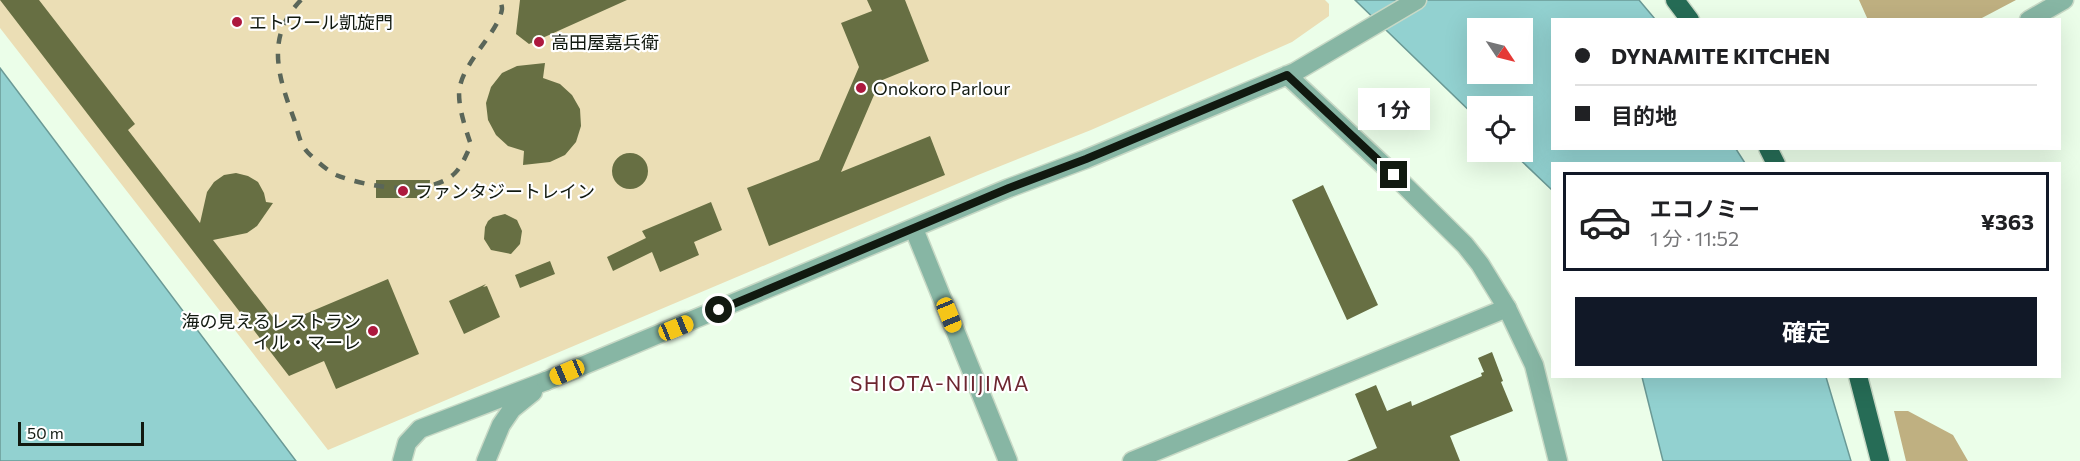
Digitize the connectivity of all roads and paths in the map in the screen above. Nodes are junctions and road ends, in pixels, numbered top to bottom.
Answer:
1 (1417, 0) edge
2 (1675, 0) edge
3 (2064, 0) edge
4 (1688, 18) edge
5 (2032, 18) edge
6 (1287, 75) junction
7 (914, 229) junction
8 (1507, 308) junction
9 (1859, 378) edge
10 (546, 381) junction
11 (402, 461) edge
12 (486, 461) edge
13 (1008, 461) edge
14 (1132, 461) edge
15 (1558, 461) edge
16 (1880, 461) edge

1 - 6 street
2 - 4 highway
3 - 5 street
6 - 7 street
6 - 8 street
7 - 10 street
7 - 13 street
8 - 14 street
8 - 15 street
9 - 16 highway
10 - 11 street
10 - 12 street

